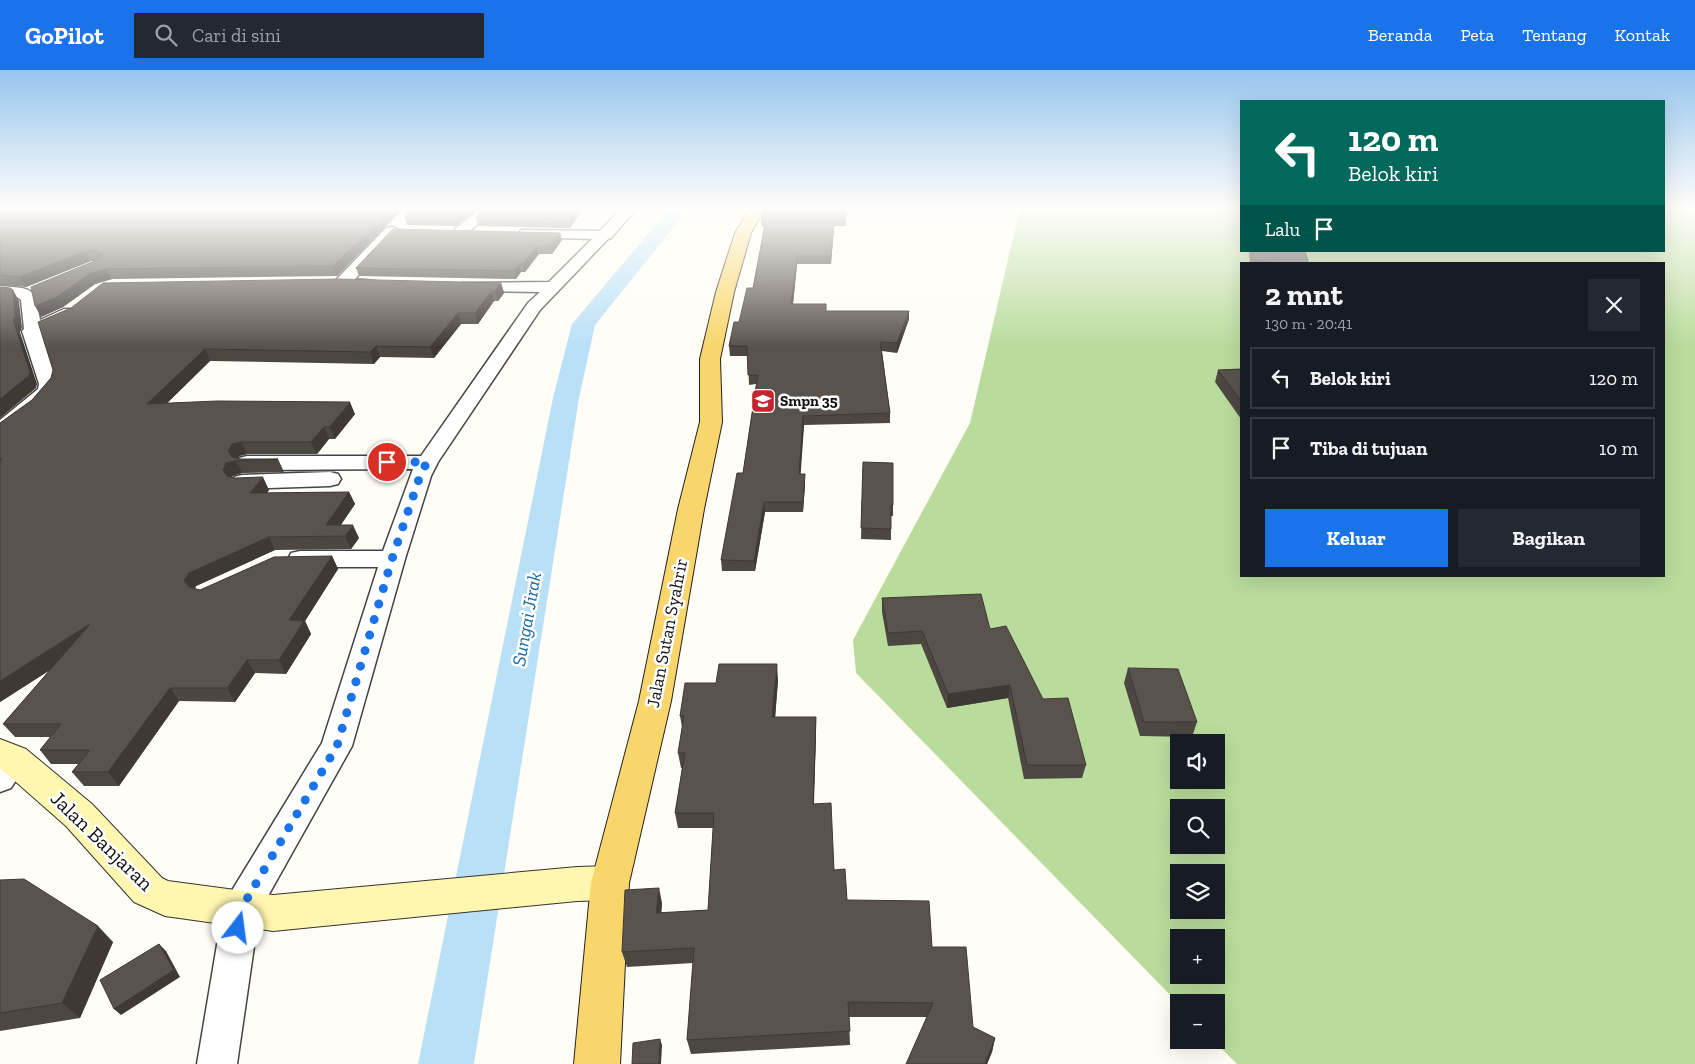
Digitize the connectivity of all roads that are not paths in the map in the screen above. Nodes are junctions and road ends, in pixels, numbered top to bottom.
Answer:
1 (372, 254) edge
2 (587, 254) edge
3 (737, 254) edge
4 (322, 283) edge
5 (342, 283) junction
6 (382, 285) edge
7 (454, 286) edge
8 (554, 287) junction
9 (0, 291) edge
10 (83, 304) edge
11 (32, 331) junction
12 (0, 430) edge
13 (423, 469) junction
14 (245, 472) edge
15 (392, 559) junction
16 (276, 560) edge
17 (5, 764) edge
18 (594, 884) junction
19 (257, 911) junction
20 (217, 1064) edge
21 (597, 1064) edge

1 - 5 street
2 - 8 street
3 - 18 main road, Jalan Sutan Syahrir
4 - 5 street
5 - 6 street
7 - 8 street
8 - 13 street
9 - 11 street
10 - 11 street
11 - 12 street
13 - 14 street
13 - 15 street
15 - 16 street
15 - 19 street
17 - 19 street, Jalan Banjaran
18 - 19 street, Jalan Banjaran
18 - 21 main road, Jalan Sutan Syahrir
19 - 20 street

